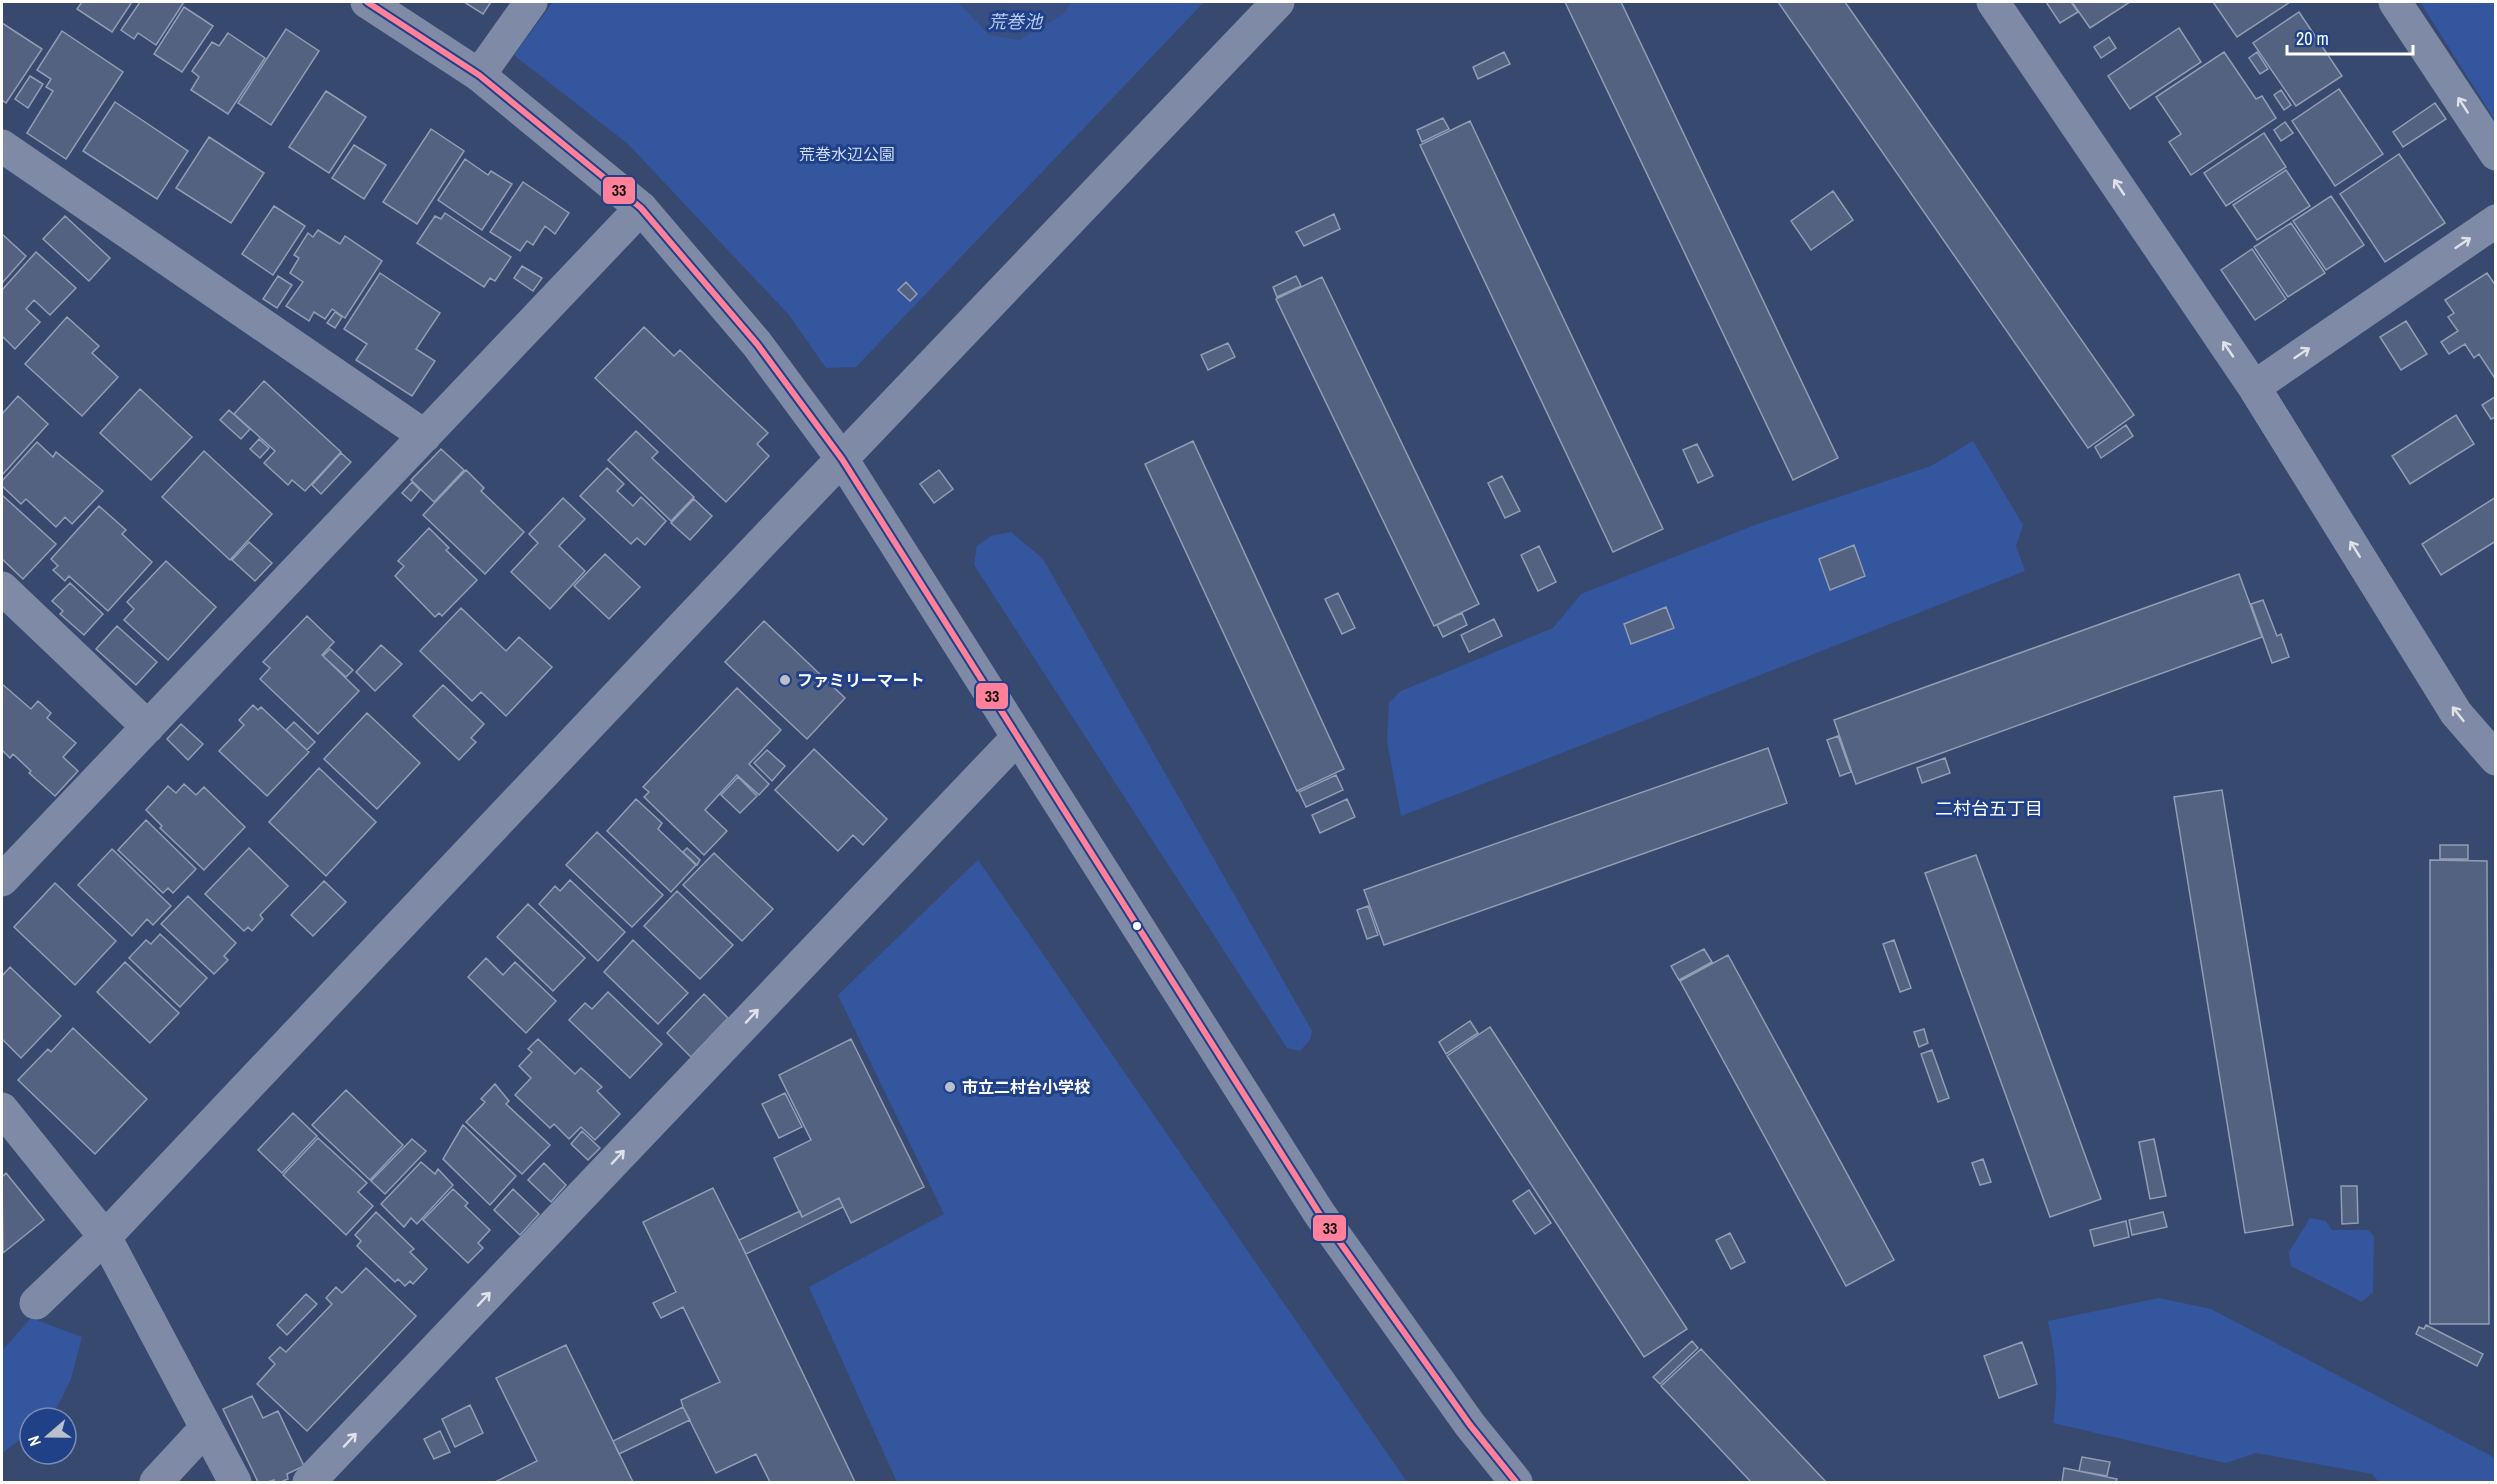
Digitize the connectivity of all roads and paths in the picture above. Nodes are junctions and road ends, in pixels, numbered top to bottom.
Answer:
1 (368, 2) edge
2 (531, 2) edge
3 (1278, 2) edge
4 (1993, 2) edge
5 (2395, 2) edge
6 (479, 75) junction
7 (2, 146) edge
8 (2496, 154) edge
9 (641, 208) junction
10 (2496, 221) edge
11 (2254, 387) junction
12 (425, 436) junction
13 (842, 459) junction
14 (2, 588) edge
15 (148, 727) junction
16 (1017, 738) junction
17 (2496, 759) edge
18 (2, 880) edge
19 (2, 1109) edge
20 (105, 1237) junction
21 (36, 1303) dead end
22 (206, 1428) junction
23 (156, 1482) edge
24 (235, 1482) edge
25 (309, 1482) edge
26 (1516, 1482) edge

1 - 6 street
2 - 6 street
3 - 13 street
11 -> 4 street
8 -> 5 street
6 - 9 street
7 - 12 street
9 - 12 street
9 - 13 street
11 -> 10 street
17 -> 11 street
12 - 15 street
13 - 16 street
13 - 20 street
14 - 15 street
15 - 18 street
25 -> 16 street
16 - 26 street
19 - 20 street
20 - 21 street
20 - 22 street
22 - 23 street
22 - 24 street

